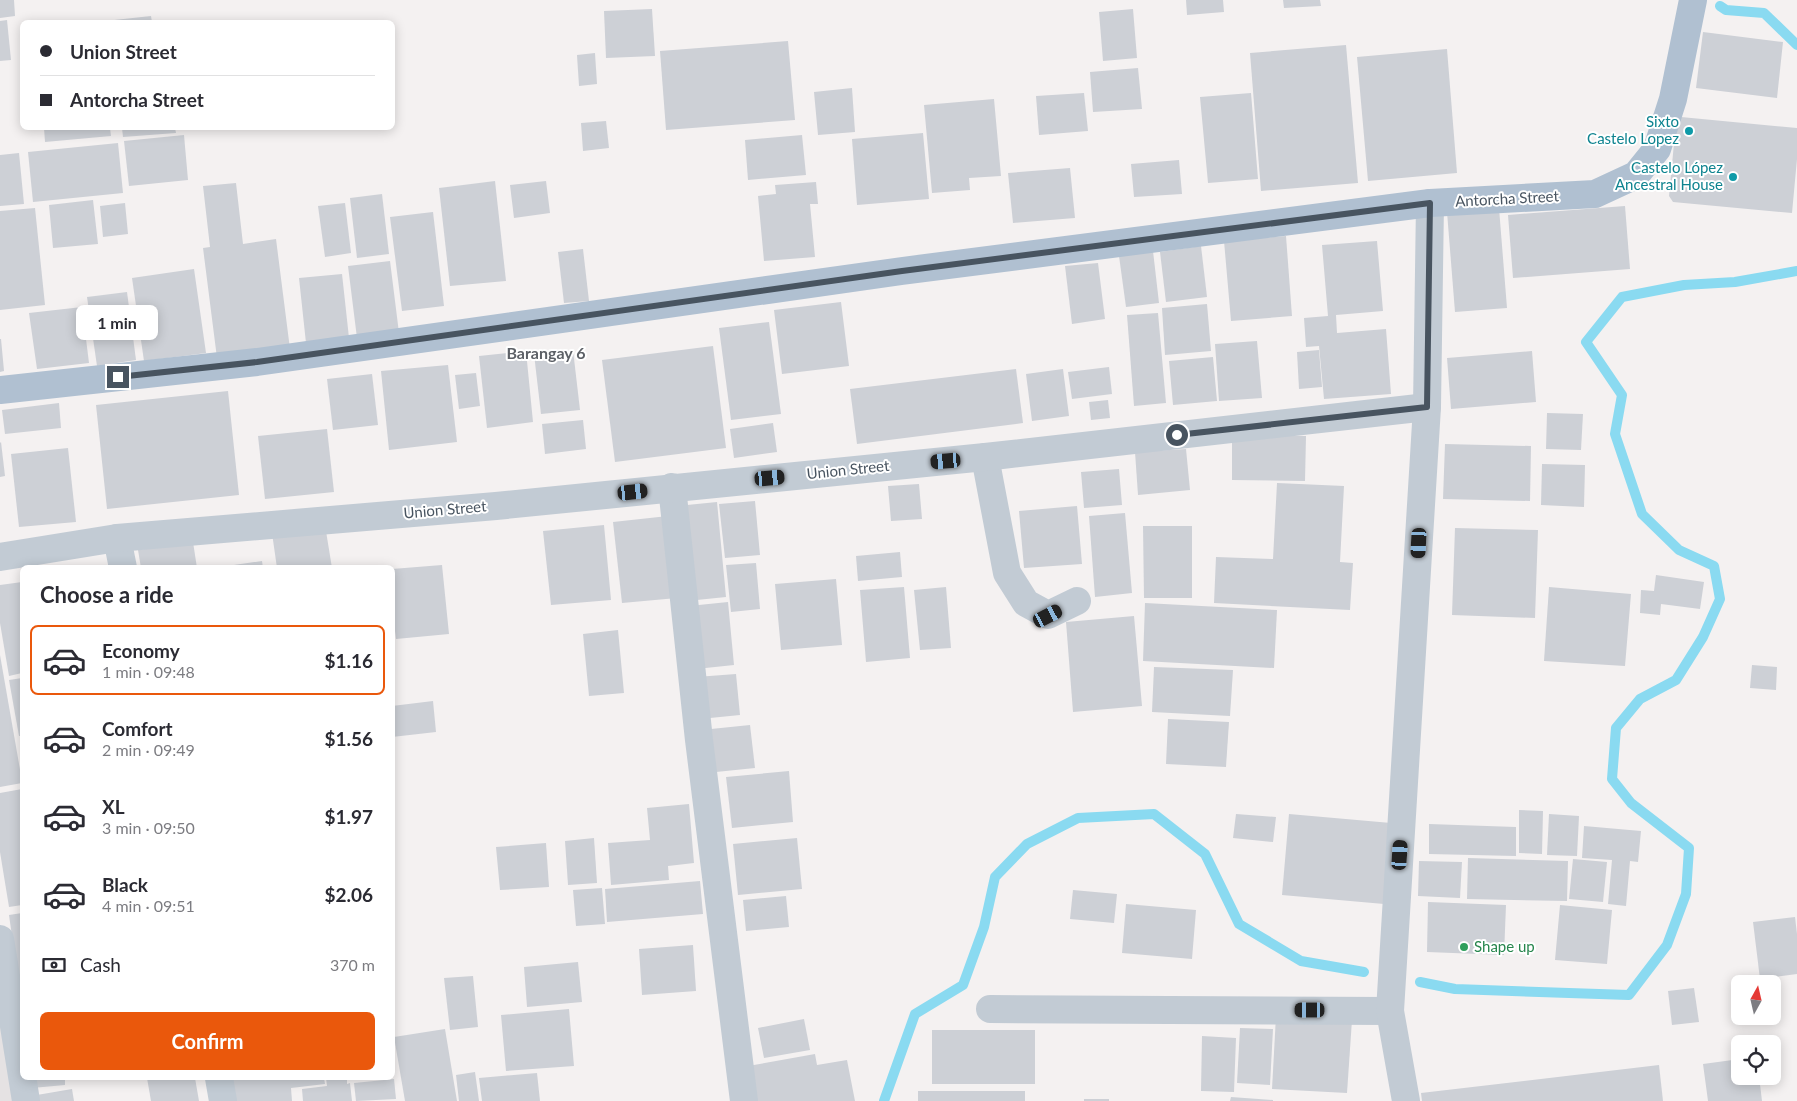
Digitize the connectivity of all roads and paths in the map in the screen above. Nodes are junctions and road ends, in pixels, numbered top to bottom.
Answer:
1 (1693, 0) edge
2 (1430, 203) junction
3 (0, 390) edge
4 (1427, 407) junction
5 (985, 457) junction
6 (672, 488) junction
7 (117, 538) junction
8 (0, 556) edge
9 (122, 565) edge
10 (1077, 601) dead end
11 (0, 939) edge
12 (990, 1009) dead end
13 (1390, 1010) junction
14 (20, 1064) edge
15 (23, 1080) edge
16 (219, 1080) edge
17 (26, 1101) edge
18 (223, 1101) edge
19 (744, 1101) edge
20 (1406, 1101) edge

1 - 2 main road, Antorcha Street
2 - 3 main road, Antorcha Street
2 - 4 street
4 - 5 street, Union Street
4 - 13 street
5 - 6 street, Union Street
5 - 10 street
6 - 7 street, Union Street
6 - 19 street
7 - 8 street, Union Street
7 - 9 street
11 - 14 street
12 - 13 street
13 - 20 street
15 - 17 street
16 - 18 street

